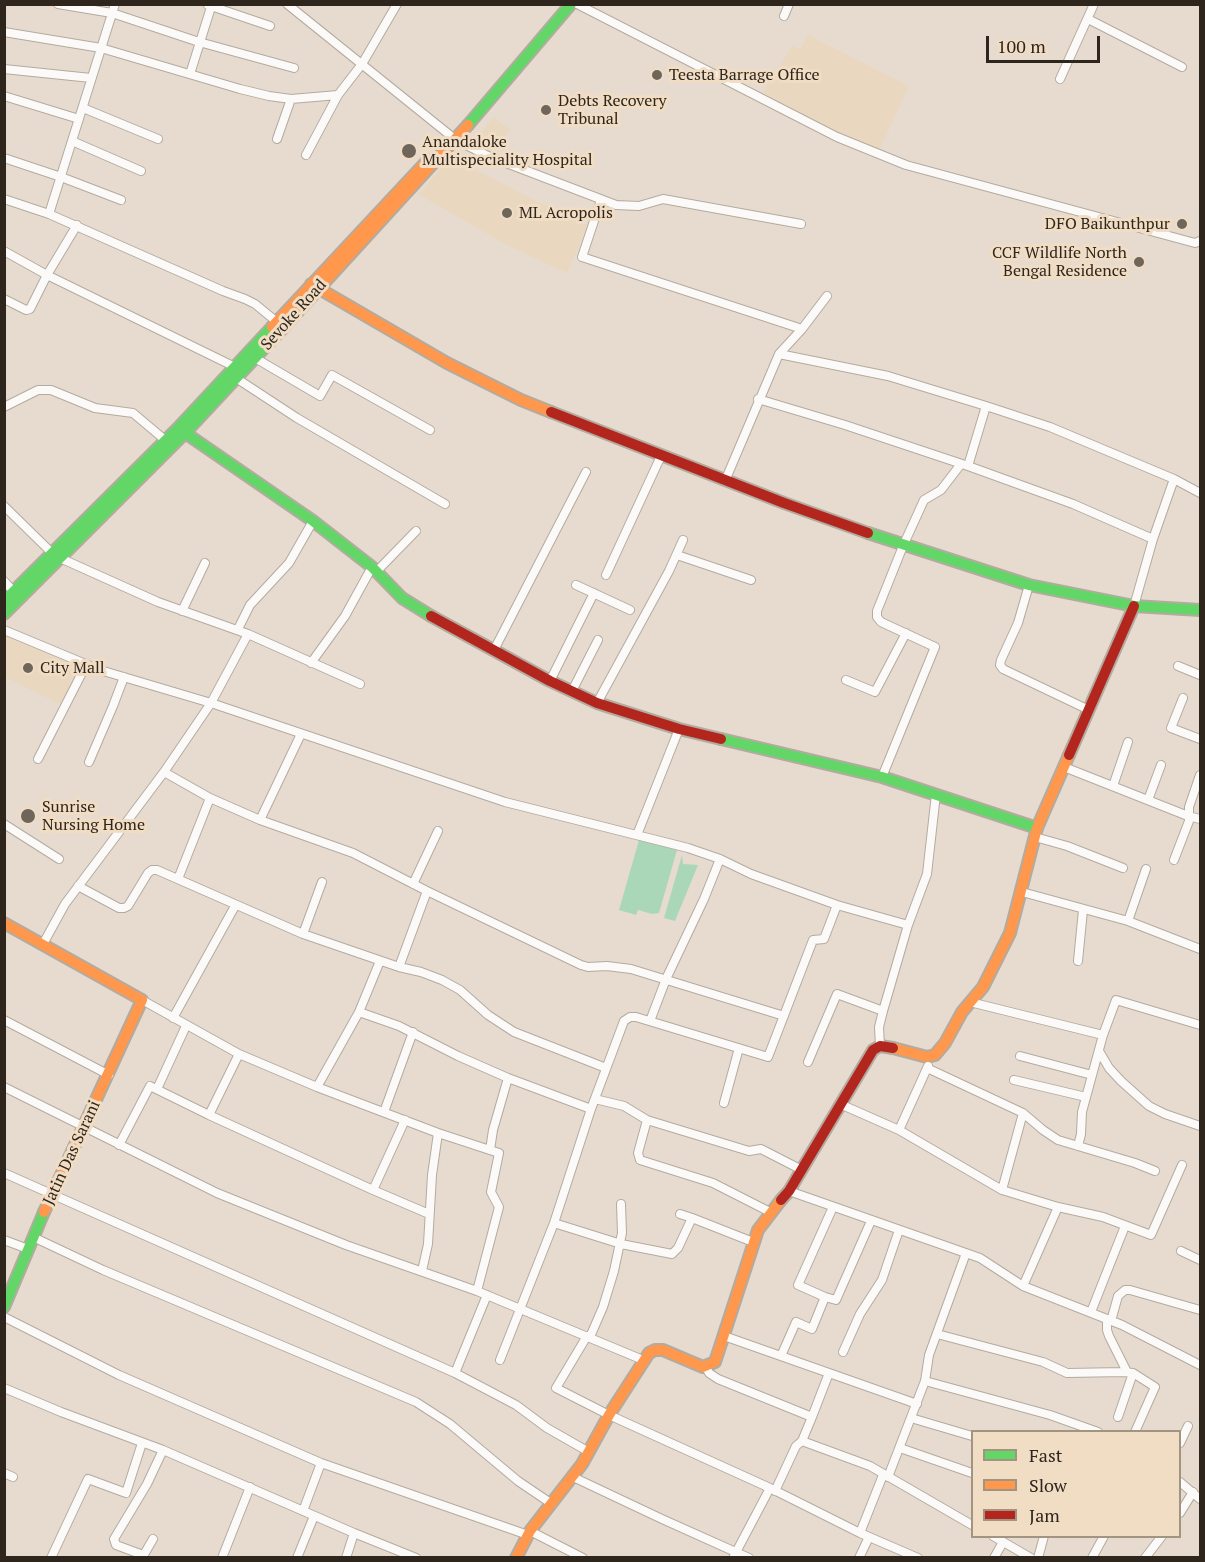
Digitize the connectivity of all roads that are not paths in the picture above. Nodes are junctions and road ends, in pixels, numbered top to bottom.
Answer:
1 (58, 4) edge
2 (115, 4) edge
3 (287, 4) edge
4 (397, 4) edge
5 (562, 4) edge
6 (571, 4) edge
7 (577, 4) edge
8 (789, 4) edge
9 (1094, 4) edge
10 (210, 5) edge
11 (112, 13) junction
12 (784, 16) dead end
13 (1088, 19) junction
14 (270, 26) dead end
15 (4, 32) edge
16 (199, 42) junction
17 (101, 48) junction
18 (362, 64) junction
19 (1182, 67) dead end
20 (294, 68) dead end
21 (4, 69) edge
22 (190, 74) junction
23 (91, 78) junction
24 (1060, 79) dead end
25 (338, 94) junction
26 (4, 96) edge
27 (291, 99) junction
28 (83, 108) junction
29 (79, 119) junction
30 (454, 138) junction
31 (158, 139) dead end
32 (277, 139) dead end
33 (72, 141) junction
34 (306, 155) dead end
35 (4, 158) edge
36 (141, 171) dead end
37 (61, 177) junction
38 (4, 199) edge
39 (121, 200) dead end
40 (601, 200) junction
41 (50, 214) junction
42 (801, 224) dead end
43 (77, 225) junction
44 (1200, 241) edge
45 (4, 251) edge
46 (47, 275) junction
47 (315, 287) junction
48 (827, 296) dead end
49 (4, 299) edge
50 (277, 322) junction
51 (802, 329) junction
52 (779, 354) junction
53 (255, 358) junction
54 (236, 372) junction
55 (758, 399) junction
56 (986, 406) junction
57 (4, 407) edge
58 (430, 430) dead end
59 (181, 431) junction
60 (165, 440) junction
61 (661, 456) junction
62 (965, 465) junction
63 (586, 472) dead end
64 (1173, 479) junction
65 (724, 481) junction
66 (1200, 493) edge
67 (445, 504) dead end
68 (4, 506) edge
69 (313, 521) junction
70 (416, 531) dead end
71 (1153, 539) junction
72 (683, 540) dead end
73 (903, 546) junction
74 (676, 555) junction
75 (56, 556) junction
76 (205, 563) dead end
77 (374, 570) junction
78 (606, 575) dead end
79 (751, 580) dead end
80 (4, 581) edge
81 (576, 585) dead end
82 (1029, 585) junction
83 (14, 592) junction
84 (594, 593) junction
85 (4, 601) edge
86 (1134, 606) junction
87 (630, 610) dead end
88 (1200, 610) edge
89 (182, 611) junction
90 (4, 614) edge
91 (238, 629) junction
92 (4, 630) edge
93 (906, 633) junction
94 (248, 634) junction
95 (598, 640) dead end
96 (494, 650) junction
97 (311, 663) junction
98 (86, 665) junction
99 (1178, 666) dead end
100 (1200, 675) edge
101 (124, 677) junction
102 (846, 680) dead end
103 (550, 681) junction
104 (360, 684) dead end
105 (572, 691) junction
106 (1183, 698) dead end
107 (210, 703) junction
108 (597, 703) junction
109 (1089, 710) junction
110 (679, 729) junction
111 (301, 734) junction
112 (1200, 739) edge
113 (1128, 742) dead end
114 (38, 759) dead end
115 (89, 762) dead end
116 (1161, 765) dead end
117 (1064, 766) junction
118 (164, 772) junction
119 (1200, 775) edge
120 (882, 777) junction
121 (1113, 786) junction
122 (936, 794) junction
123 (210, 798) junction
124 (1148, 800) junction
125 (1188, 816) junction
126 (1200, 819) edge
127 (260, 820) junction
128 (4, 824) edge
129 (438, 831) dead end
130 (1036, 833) junction
131 (637, 836) junction
132 (59, 859) dead end
133 (720, 859) junction
134 (1174, 860) dead end
135 (1123, 868) dead end
136 (1146, 869) dead end
137 (178, 879) junction
138 (322, 882) dead end
139 (413, 884) junction
140 (78, 886) junction
141 (427, 891) junction
142 (1022, 892) junction
143 (837, 905) junction
144 (235, 906) junction
145 (1083, 910) junction
146 (1128, 921) junction
147 (908, 924) junction
148 (5, 925) edge
149 (303, 934) junction
150 (43, 944) junction
151 (1200, 948) edge
152 (380, 961) junction
153 (1078, 961) dead end
154 (399, 967) junction
155 (666, 979) junction
156 (142, 1000) junction
157 (970, 1002) junction
158 (882, 1011) junction
159 (359, 1012) junction
160 (784, 1016) junction
161 (173, 1018) junction
162 (4, 1020) edge
163 (650, 1021) junction
164 (1200, 1025) edge
165 (186, 1026) junction
166 (413, 1032) junction
167 (1103, 1035) junction
168 (880, 1046) junction
169 (739, 1048) junction
170 (1099, 1051) junction
171 (239, 1054) junction
172 (1020, 1056) dead end
173 (930, 1057) junction
174 (808, 1062) dead end
175 (606, 1068) junction
176 (927, 1068) junction
177 (109, 1075) junction
178 (1092, 1075) junction
179 (508, 1078) junction
180 (1014, 1080) dead end
181 (4, 1087) edge
182 (317, 1087) junction
183 (157, 1089) junction
184 (1086, 1097) junction
185 (595, 1099) junction
186 (724, 1103) dead end
187 (840, 1104) junction
188 (591, 1109) junction
189 (384, 1112) junction
190 (1023, 1113) junction
191 (208, 1115) junction
192 (405, 1120) junction
193 (647, 1120) junction
194 (1200, 1126) edge
195 (82, 1127) junction
196 (899, 1130) junction
197 (438, 1133) junction
198 (119, 1146) junction
199 (1078, 1146) junction
200 (490, 1150) junction
201 (1182, 1165) dead end
202 (802, 1170) junction
203 (1155, 1171) dead end
204 (4, 1173) edge
205 (373, 1190) junction
206 (1002, 1190) junction
207 (789, 1191) junction
208 (51, 1194) junction
209 (621, 1204) dead end
210 (833, 1207) junction
211 (1058, 1207) junction
212 (770, 1212) junction
213 (429, 1214) junction
214 (680, 1214) dead end
215 (692, 1218) junction
216 (871, 1221) junction
217 (554, 1223) junction
218 (1125, 1226) junction
219 (899, 1230) junction
220 (33, 1237) junction
221 (4, 1240) edge
222 (753, 1242) junction
223 (621, 1244) junction
224 (28, 1249) junction
225 (1181, 1251) dead end
226 (966, 1253) junction
227 (1200, 1258) edge
228 (422, 1270) junction
229 (1023, 1286) junction
230 (477, 1291) junction
231 (487, 1295) junction
232 (825, 1297) junction
233 (4, 1307) edge
234 (521, 1308) junction
235 (1200, 1310) edge
236 (1091, 1312) junction
237 (4, 1317) edge
238 (1109, 1320) junction
239 (938, 1334) junction
240 (588, 1336) junction
241 (724, 1336) junction
242 (843, 1352) dead end
243 (781, 1356) junction
244 (500, 1360) dead end
245 (643, 1360) junction
246 (1200, 1365) edge
247 (706, 1367) junction
248 (455, 1373) junction
249 (829, 1373) junction
250 (1130, 1373) junction
251 (925, 1381) junction
252 (4, 1388) edge
253 (917, 1404) junction
254 (609, 1415) junction
255 (812, 1417) junction
256 (1118, 1417) dead end
257 (911, 1418) junction
258 (1188, 1425) dead end
259 (1095, 1430) edge
260 (1135, 1430) edge
261 (971, 1436) edge
262 (1181, 1439) edge
263 (802, 1441) junction
264 (142, 1443) junction
265 (900, 1448) junction
266 (162, 1450) junction
267 (589, 1452) junction
268 (321, 1463) junction
269 (4, 1473) edge
270 (971, 1473) edge
271 (885, 1476) junction
272 (13, 1477) dead end
273 (573, 1477) junction
274 (1181, 1483) edge
275 (250, 1487) junction
276 (773, 1490) junction
277 (1193, 1492) junction
278 (1200, 1498) edge
279 (552, 1504) junction
280 (1181, 1510) edge
281 (303, 1511) junction
282 (314, 1516) junction
283 (971, 1524) edge
284 (354, 1533) junction
285 (529, 1533) junction
286 (860, 1533) junction
287 (869, 1537) junction
288 (996, 1538) edge
289 (1043, 1538) edge
290 (1103, 1538) edge
291 (1160, 1538) edge
292 (153, 1539) dead end
293 (1003, 1542) junction
294 (735, 1554) edge
295 (142, 1556) edge
296 (51, 1557) edge
297 (222, 1557) edge
298 (297, 1557) edge
299 (346, 1557) edge
300 (416, 1557) edge
301 (516, 1557) edge
302 (583, 1557) edge
303 (749, 1557) edge
304 (859, 1557) edge
305 (918, 1557) edge
306 (994, 1557) edge
307 (1031, 1557) edge
308 (1038, 1557) edge
309 (1092, 1557) edge
310 (1145, 1557) edge

1 - 11 street
2 - 11 street
3 - 18 street
4 - 18 street
5 - 30 street, Sevoke Road
6 - 30 street, Sevoke Road
7 - 44 street
8 - 12 street
9 - 13 street
10 - 14 street
10 - 16 street
11 - 16 street
11 - 17 street
13 - 19 street
13 - 24 street
15 - 17 street
16 - 20 street
16 - 22 street
17 - 22 street
17 - 23 street
18 - 25 street
18 - 30 street
21 - 23 street
22 - 27 street
23 - 28 street
25 - 27 street
25 - 34 street
26 - 29 street
27 - 32 street
28 - 29 street
28 - 31 street
29 - 33 street
30 - 40 street
30 - 47 street, Sevoke Road
33 - 36 street
33 - 37 street
35 - 37 street
37 - 39 street
37 - 41 street
38 - 41 street
40 - 42 street
40 - 51 street
41 - 43 street
43 - 46 street
43 - 50 street
45 - 46 street
46 - 49 street
46 - 54 street
47 - 50 street, Sevoke Road
47 - 53 street, Sevoke Road
47 - 61 street
48 - 51 street
50 - 54 street, Sevoke Road
51 - 52 street
52 - 55 street
52 - 56 street
53 - 54 street, Sevoke Road
53 - 58 street
54 - 59 street, Sevoke Road
54 - 67 street
55 - 62 street
55 - 65 street
56 - 62 street
56 - 64 street
57 - 60 street
59 - 60 street, Sevoke Road
59 - 69 street
59 - 75 street, Sevoke Road
60 - 75 street, Sevoke Road
61 - 65 street
61 - 78 street
62 - 71 street
62 - 73 street
63 - 96 street
64 - 66 street
64 - 71 street
65 - 73 street
68 - 75 street
69 - 77 street
69 - 91 street
70 - 77 street
71 - 86 street
72 - 74 street
73 - 82 street
73 - 93 street
74 - 79 street
74 - 108 street
75 - 83 street, Sevoke Road
75 - 89 street
75 - 90 street, Sevoke Road
76 - 89 street
77 - 96 street
77 - 97 street
80 - 83 street
81 - 84 street
82 - 86 street
82 - 109 street
83 - 85 street, Sevoke Road
84 - 87 street
84 - 103 street
86 - 88 street
86 - 109 street
89 - 91 street
91 - 94 street
92 - 98 street
93 - 102 street
93 - 120 street
94 - 97 street
94 - 107 street
95 - 105 street
96 - 103 street
97 - 104 street
98 - 101 street
98 - 114 street
99 - 100 street
101 - 107 street
101 - 115 street
103 - 105 street
105 - 108 street
106 - 112 street
107 - 111 street
107 - 118 street
108 - 110 street
109 - 117 street
110 - 120 street
110 - 131 street
111 - 127 street
111 - 131 street
113 - 121 street
116 - 124 street
117 - 121 street
117 - 130 street
118 - 123 street
118 - 140 street
119 - 125 street
120 - 122 street
121 - 124 street
122 - 130 street
122 - 147 street
123 - 127 street
123 - 137 street
124 - 125 street
125 - 126 street
125 - 134 street
127 - 139 street
128 - 132 street
129 - 139 street
130 - 135 street
130 - 142 street
131 - 133 street
133 - 143 street
133 - 155 street
136 - 146 street
137 - 140 street
137 - 144 street
138 - 149 street
139 - 141 street
140 - 150 street
141 - 154 street
141 - 155 street
142 - 145 street
142 - 157 street
143 - 147 street
143 - 160 street
144 - 149 street
144 - 161 street
145 - 146 street
145 - 153 street
146 - 151 street
147 - 158 street
148 - 150 street
149 - 152 street
150 - 156 street
152 - 154 street
152 - 159 street
154 - 175 street
155 - 160 street
155 - 163 street
156 - 161 street
156 - 177 street, Jatin Das Sarani
157 - 167 street
157 - 173 street
158 - 168 street
158 - 174 street
159 - 166 street
159 - 182 street
160 - 169 street
161 - 165 street
162 - 177 street
163 - 169 street
163 - 175 street
164 - 167 street
165 - 171 street
165 - 183 street
166 - 179 street
166 - 189 street
167 - 170 street
168 - 173 street
168 - 187 street
169 - 186 street
170 - 178 street
170 - 194 street
171 - 182 street
171 - 191 street
172 - 178 street
173 - 176 street
175 - 185 street
176 - 190 street
176 - 196 street
177 - 195 street, Jatin Das Sarani
178 - 184 street
179 - 188 street
179 - 200 street
180 - 184 street
181 - 195 street
182 - 189 street
183 - 191 street
183 - 198 street
184 - 199 street
185 - 188 street
185 - 193 street
187 - 196 street
187 - 202 street
188 - 217 street
189 - 192 street
190 - 199 street
190 - 206 street
191 - 205 street
192 - 197 street
192 - 205 street
193 - 202 street
193 - 212 street
195 - 198 street
195 - 208 street, Jatin Das Sarani
196 - 206 street
197 - 200 street
197 - 213 street
198 - 228 street
199 - 203 street
200 - 230 street
201 - 218 street
202 - 207 street
204 - 208 street
205 - 213 street
206 - 211 street
207 - 210 street
207 - 212 street
208 - 220 street, Jatin Das Sarani
208 - 248 street
209 - 223 street
210 - 216 street
210 - 232 street
211 - 218 street
211 - 229 street
212 - 222 street
213 - 228 street
214 - 215 street
215 - 222 street
215 - 223 street
216 - 219 street
216 - 232 street
217 - 223 street
217 - 234 street
218 - 236 street
219 - 226 street
219 - 242 street
220 - 224 street, Jatin Das Sarani
220 - 279 street
221 - 224 street
222 - 241 street
223 - 240 street
224 - 233 street, Jatin Das Sarani
225 - 227 street
226 - 229 street
226 - 239 street
228 - 230 street
229 - 236 street
230 - 231 street
231 - 234 street
231 - 248 street
232 - 243 street
234 - 240 street
234 - 244 street
235 - 238 street
236 - 238 street
237 - 268 street
238 - 246 street
238 - 250 street
239 - 250 street
239 - 251 street
240 - 245 street
240 - 254 street
241 - 243 street
241 - 247 street
243 - 249 street
245 - 247 street
245 - 254 street
247 - 255 street
248 - 267 street
249 - 253 street
249 - 255 street
250 - 256 street
250 - 260 street
251 - 253 street
251 - 259 street
252 - 264 street
253 - 257 street
254 - 267 street
254 - 276 street
255 - 263 street
257 - 261 street
257 - 265 street
258 - 262 street
263 - 271 street
263 - 276 street
264 - 266 street
264 - 296 street
265 - 270 street
265 - 271 street
266 - 275 street
266 - 295 street
267 - 273 street
268 - 281 street
268 - 285 street
269 - 272 street
271 - 283 street
271 - 286 street
273 - 279 street
273 - 294 street
274 - 277 street
275 - 281 street
275 - 297 street
276 - 286 street
276 - 294 street
277 - 278 street
277 - 280 street
279 - 285 street
281 - 282 street
282 - 284 street
282 - 298 street
284 - 299 street
284 - 300 street
285 - 301 street
285 - 302 street
286 - 287 street
287 - 304 street
287 - 305 street
288 - 293 street
289 - 308 street
290 - 309 street
291 - 310 street
292 - 295 street
293 - 306 street
293 - 307 street
294 - 303 street

